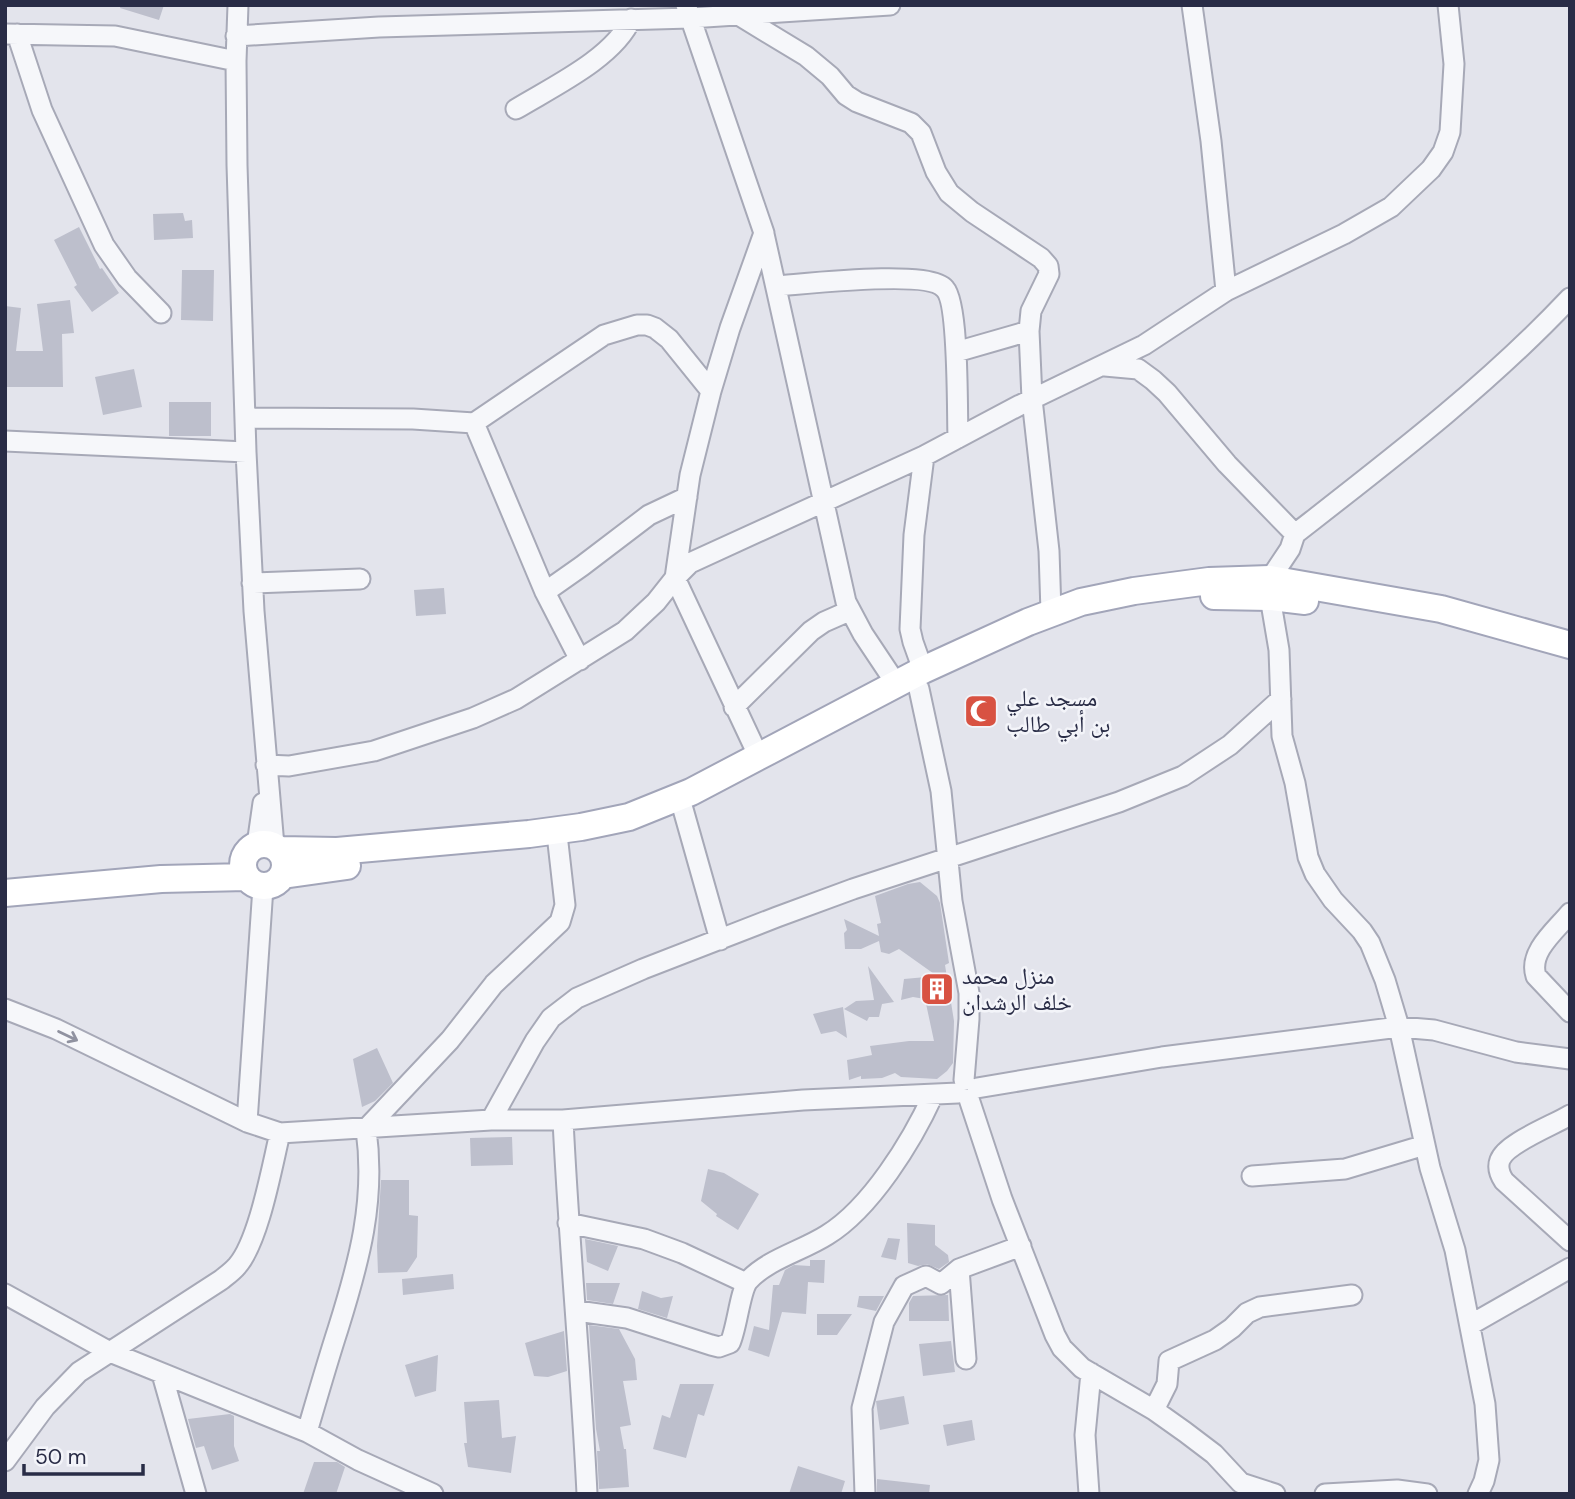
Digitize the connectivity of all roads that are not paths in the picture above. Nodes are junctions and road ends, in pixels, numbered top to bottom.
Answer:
1 (238, 5) edge
2 (890, 5) edge
3 (1192, 5) edge
4 (1448, 5) edge
5 (688, 12) edge
6 (740, 16) junction
7 (631, 19) junction
8 (11, 34) edge
9 (236, 36) junction
10 (236, 61) junction
11 (516, 109) dead end
12 (764, 233) junction
13 (776, 286) junction
14 (1226, 291) junction
15 (1570, 298) edge
16 (161, 313) dead end
17 (1029, 331) junction
18 (956, 352) junction
19 (1103, 366) junction
20 (711, 391) junction
21 (1032, 399) junction
22 (245, 418) junction
23 (474, 423) junction
24 (957, 438) junction
25 (5, 441) edge
26 (246, 452) junction
27 (924, 456) junction
28 (687, 497) junction
29 (823, 502) junction
30 (1293, 542) junction
31 (675, 578) junction
32 (360, 579) dead end
33 (252, 583) junction
34 (1280, 589) junction
35 (545, 592) junction
36 (849, 611) junction
37 (1051, 612) junction
38 (1570, 645) edge
39 (580, 660) junction
40 (1570, 663) edge
41 (913, 681) junction
42 (1281, 699) junction
43 (734, 707) junction
44 (1246, 732) junction
45 (1282, 736) junction
46 (758, 755) junction
47 (267, 771) junction
48 (683, 808) junction
49 (558, 844) junction
50 (949, 859) junction
51 (264, 863) junction
52 (5, 879) edge
53 (5, 893) edge
54 (1570, 914) edge
55 (720, 940) junction
56 (6, 1012) edge
57 (1570, 1012) edge
58 (1399, 1027) junction
59 (1570, 1059) edge
60 (967, 1090) junction
61 (933, 1095) junction
62 (1570, 1115) edge
63 (563, 1120) junction
64 (491, 1121) junction
65 (247, 1122) junction
66 (366, 1129) junction
67 (280, 1133) junction
68 (1425, 1145) junction
69 (1252, 1176) dead end
70 (568, 1223) junction
71 (1570, 1241) edge
72 (1021, 1247) junction
73 (1570, 1268) edge
74 (959, 1269) junction
75 (746, 1283) junction
76 (5, 1294) edge
77 (1352, 1295) dead end
78 (577, 1311) junction
79 (1469, 1325) junction
80 (110, 1352) junction
81 (966, 1359) dead end
82 (1091, 1373) junction
83 (162, 1374) junction
84 (1154, 1410) junction
85 (307, 1432) junction
86 (5, 1461) edge
87 (1240, 1488) edge
88 (196, 1494) edge
89 (433, 1494) edge
90 (587, 1494) edge
91 (865, 1494) edge
92 (1089, 1494) edge
93 (1275, 1494) edge
94 (1327, 1494) edge
95 (1427, 1494) edge
96 (1478, 1494) edge

1 - 9 street
2 - 6 street
3 - 14 street
4 - 14 street
5 - 6 street
5 - 7 street
5 - 12 street
6 - 17 street
7 - 9 street
7 - 11 street
8 - 10 street
8 - 16 street
9 - 10 street
10 - 22 street
12 - 13 street
12 - 20 street
13 - 18 street
13 - 29 street
14 - 19 street
15 - 30 street
17 - 18 street
17 - 21 street
18 - 24 street
19 - 21 street
19 - 30 street
20 - 23 street
20 - 28 street
21 - 24 street
21 - 37 street
22 - 23 street
22 - 26 street
23 - 35 street
24 - 27 street
25 - 26 street
26 - 33 street
27 - 29 street
27 - 41 street
28 - 31 street
28 - 35 street
29 - 31 street
29 - 36 street
30 - 34 street
31 - 39 street
31 - 43 street
32 - 33 street
33 - 47 street
34 - 37 main road
34 - 38 main road
34 - 40 main road
34 - 41 main road
34 - 42 street
35 - 39 street
36 - 41 street
36 - 43 street
37 - 41 main road
39 - 47 street
41 - 46 main road
41 - 48 main road
41 - 50 street
42 - 44 street
42 - 45 street
43 - 46 street
44 - 45 street
44 - 50 street
45 - 58 street
46 - 51 main road
47 - 51 street
48 - 49 main road
48 - 55 street
49 - 51 main road
49 - 66 street
50 - 55 street
50 - 60 street
51 - 52 main road
51 - 53 main road
51 - 65 street
54 - 57 street
55 - 64 street
56 -> 65 street
58 - 59 street
58 - 60 street
58 - 68 street
60 - 61 street
60 - 72 street
61 - 63 street
61 - 75 street
62 - 71 street
63 - 64 street
63 - 70 street
64 - 66 street
65 - 67 street
66 - 67 street
66 - 85 street
67 - 80 street
68 - 69 street
68 - 79 street
70 - 75 street
70 - 78 street
72 - 74 street
72 - 82 street
73 - 79 street
74 - 81 street
74 - 91 street
75 - 78 street
76 - 80 street
77 - 84 street
78 - 90 street
79 - 96 street
80 - 83 street
80 - 86 street
82 - 84 street
82 - 92 street
83 - 85 street
83 - 88 street
84 - 87 street
85 - 89 street
87 - 93 street
94 - 95 street

